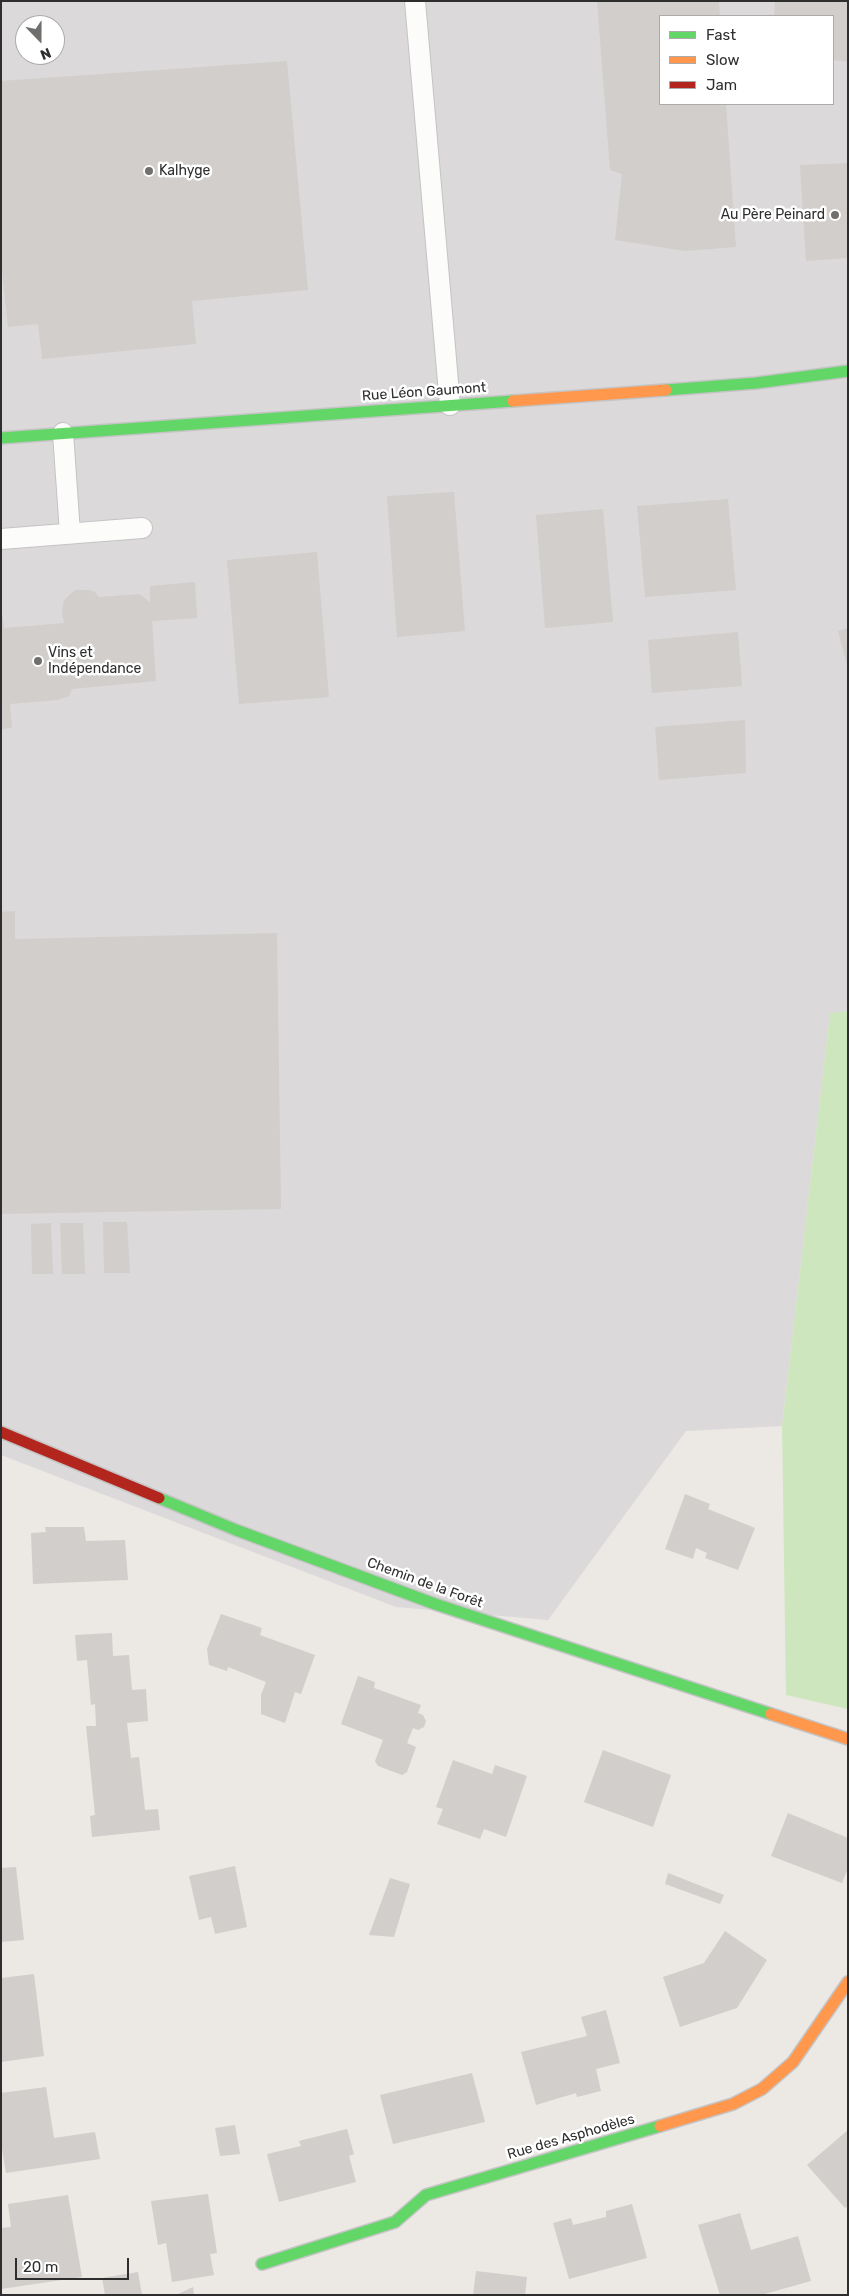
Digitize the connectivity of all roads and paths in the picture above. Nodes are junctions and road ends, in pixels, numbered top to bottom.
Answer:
1 (415, 1) edge
2 (848, 371) edge
3 (450, 405) junction
4 (63, 434) junction
5 (1, 438) edge
6 (142, 528) dead end
7 (70, 533) junction
8 (1, 539) edge
9 (1, 1432) edge
10 (848, 1739) edge
11 (848, 1982) edge
12 (262, 2264) dead end

1 - 3 lane
2 - 3 street, Rue Léon Gaumont
3 - 4 street, Rue Léon Gaumont
4 - 5 street, Rue Léon Gaumont
4 - 7 lane
6 - 7 lane
7 - 8 lane
9 - 10 street, Chemin de la Forêt
11 - 12 street, Rue des Asphodèles

